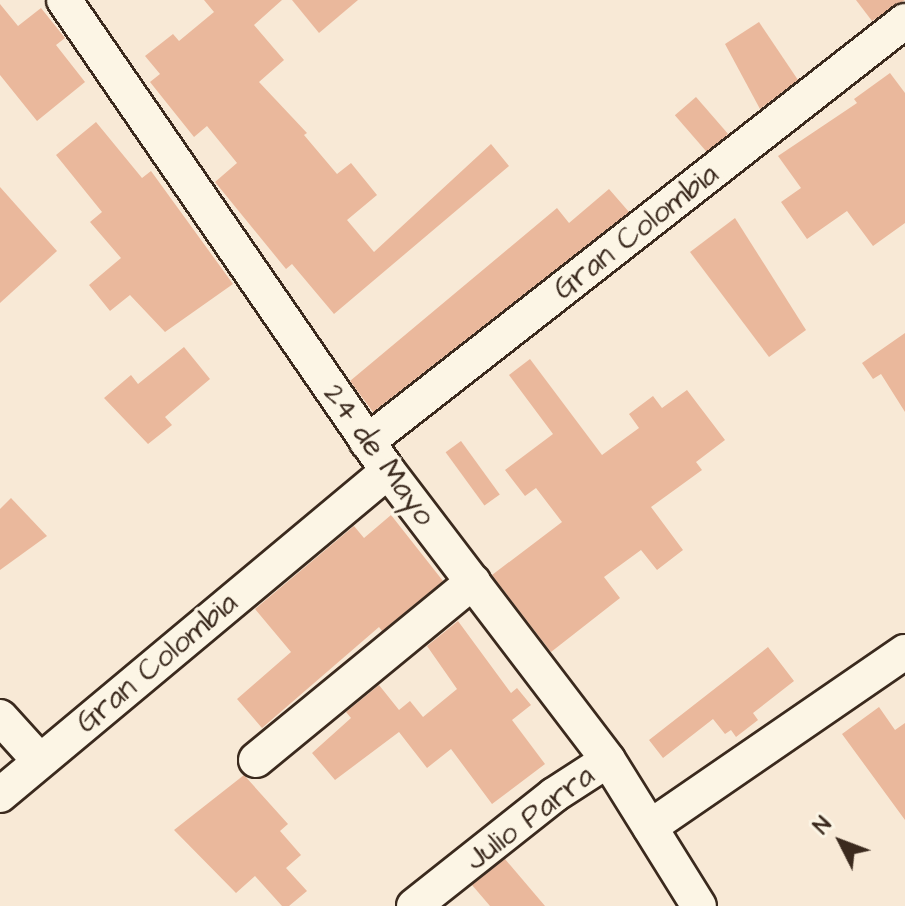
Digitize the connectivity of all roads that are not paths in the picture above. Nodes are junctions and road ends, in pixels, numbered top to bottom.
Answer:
1 (64, 0) edge
2 (905, 21) edge
3 (367, 442) junction
4 (388, 471) junction
5 (473, 582) junction
6 (905, 652) edge
7 (0, 717) edge
8 (39, 760) junction
9 (256, 760) dead end
10 (608, 760) junction
11 (0, 795) edge
12 (650, 827) junction
13 (414, 906) edge
14 (699, 906) edge

1 - 3 street, 24 de Mayo
2 - 3 street, Gran Colombia
3 - 4 street, 24 de Mayo
4 - 5 street, 24 de Mayo
4 - 8 street, Gran Colombia
5 - 9 street
5 - 10 street, 24 de Mayo
6 - 12 street
7 - 8 street
8 - 11 street, Gran Colombia
10 - 12 street, 24 de Mayo
10 - 13 street, Julio Parra
12 - 14 street, 24 de Mayo

